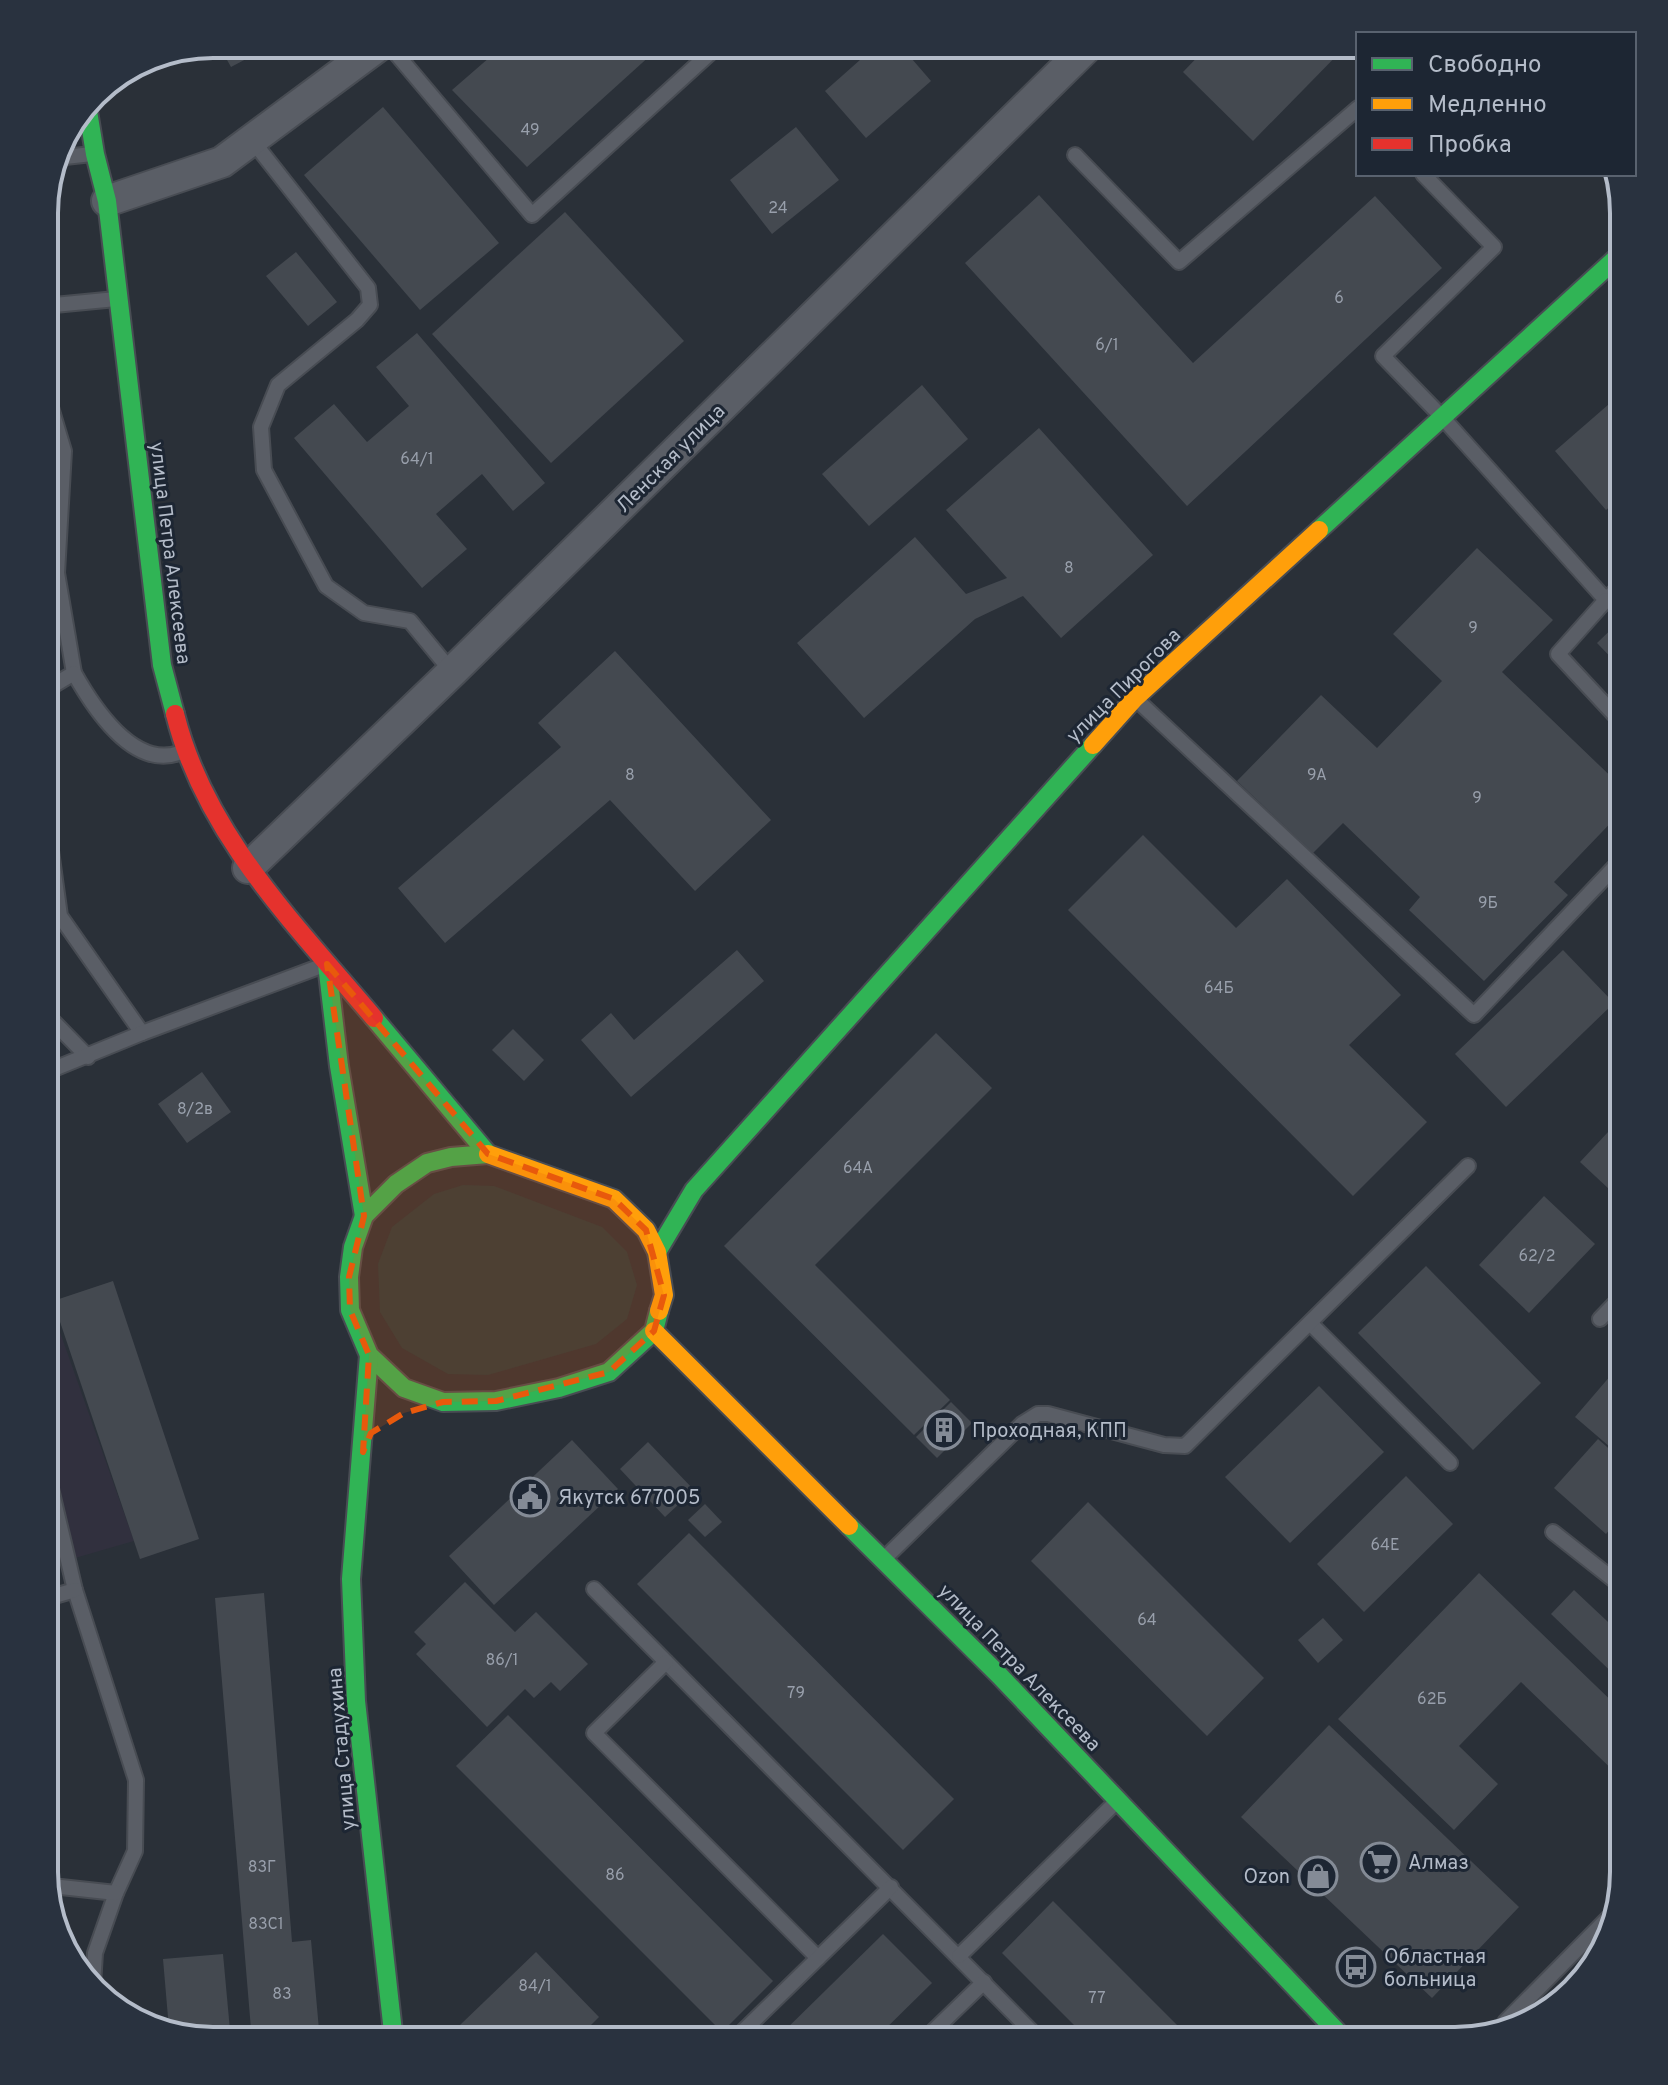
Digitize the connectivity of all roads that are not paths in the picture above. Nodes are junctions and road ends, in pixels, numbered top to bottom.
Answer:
1 (362, 58) edge
2 (400, 58) edge
3 (705, 58) edge
4 (1076, 58) edge
5 (1356, 110) edge
6 (89, 120) edge
7 (252, 140) junction
8 (95, 154) junction
9 (1075, 155) dead end
10 (69, 157) edge
11 (1425, 176) edge
12 (107, 201) junction
13 (1610, 264) edge
14 (117, 299) junction
15 (58, 305) edge
16 (1442, 417) junction
17 (58, 431) edge
18 (58, 508) edge
19 (1610, 596) edge
20 (1606, 600) junction
21 (58, 604) edge
22 (452, 672) junction
23 (74, 673) junction
24 (58, 683) edge
25 (1135, 698) junction
26 (1610, 710) edge
27 (184, 751) junction
28 (248, 868) junction
29 (1610, 872) edge
30 (58, 902) edge
31 (327, 964) junction
32 (58, 1026) edge
33 (142, 1033) junction
34 (88, 1057) junction
35 (58, 1068) edge
36 (488, 1154) junction
37 (1468, 1166) dead end
38 (694, 1190) junction
39 (671, 1197) dead end
40 (614, 1199) junction
41 (644, 1199) dead end
42 (364, 1216) junction
43 (657, 1252) junction
44 (1610, 1309) edge
45 (1600, 1319) dead end
46 (1311, 1324) junction
47 (654, 1331) junction
48 (369, 1355) junction
49 (443, 1402) junction
50 (417, 1409) dead end
51 (380, 1426) dead end
52 (363, 1452) junction
53 (1450, 1463) dead end
54 (58, 1518) edge
55 (1553, 1532) dead end
56 (884, 1559) junction
57 (1610, 1577) edge
58 (594, 1589) dead end
59 (75, 1590) junction
60 (58, 1595) edge
61 (666, 1662) junction
62 (1118, 1800) junction
63 (59, 1887) edge
64 (891, 1887) junction
65 (116, 1893) junction
66 (1600, 1926) edge
67 (959, 1956) junction
68 (818, 1958) junction
69 (94, 1970) edge
70 (984, 1982) junction
71 (1511, 2016) edge
72 (392, 2027) edge
73 (747, 2027) edge
74 (937, 2027) edge
75 (1027, 2027) edge
76 (1333, 2027) edge

1 - 7 street
2 - 3 lane
4 - 22 street, Ленская улица
5 - 9 lane
6 - 8 street, улица Петра Алексеева
7 - 12 street
7 - 22 lane
8 - 10 lane
8 - 12 street, улица Петра Алексеева
11 - 16 lane
12 - 14 street, улица Петра Алексеева
13 - 16 street, улица Пирогова
14 - 15 lane
14 - 27 street, улица Петра Алексеева
16 - 20 lane
16 - 25 street, улица Пирогова
17 - 18 lane
19 - 20 lane
20 - 26 lane
21 - 23 lane
22 - 28 street, Ленская улица
23 - 24 lane
23 - 27 lane
25 - 29 lane
25 - 38 street, улица Пирогова
27 - 28 street, улица Петра Алексеева
28 - 31 street, улица Петра Алексеева
30 - 33 lane
31 - 33 lane
31 - 36 street, улица Петра Алексеева
31 - 42 street
32 - 34 lane
33 - 34 lane
34 - 35 lane
36 - 40 street
36 - 42 street
37 - 46 lane
38 - 39 street
38 - 43 street, улица Пирогова
40 - 41 street
40 - 43 street
42 - 48 street
43 - 47 street
44 - 45 lane
46 - 53 lane
46 - 56 lane
47 - 49 street
47 - 56 street, улица Петра Алексеева
48 - 49 street
48 - 52 street, улица Стадухина
49 - 50 street
51 - 52 street, улица Стадухина
52 - 72 street, улица Стадухина
54 - 59 lane
55 - 57 lane
56 - 62 street, улица Петра Алексеева
58 - 61 lane
59 - 60 lane
59 - 65 lane
61 - 64 lane
61 - 68 lane
62 - 67 lane
62 - 76 street, улица Петра Алексеева
63 - 65 lane
64 - 67 lane
64 - 68 lane
65 - 69 lane
66 - 71 lane
67 - 70 lane
68 - 73 lane
70 - 74 lane
70 - 75 lane

